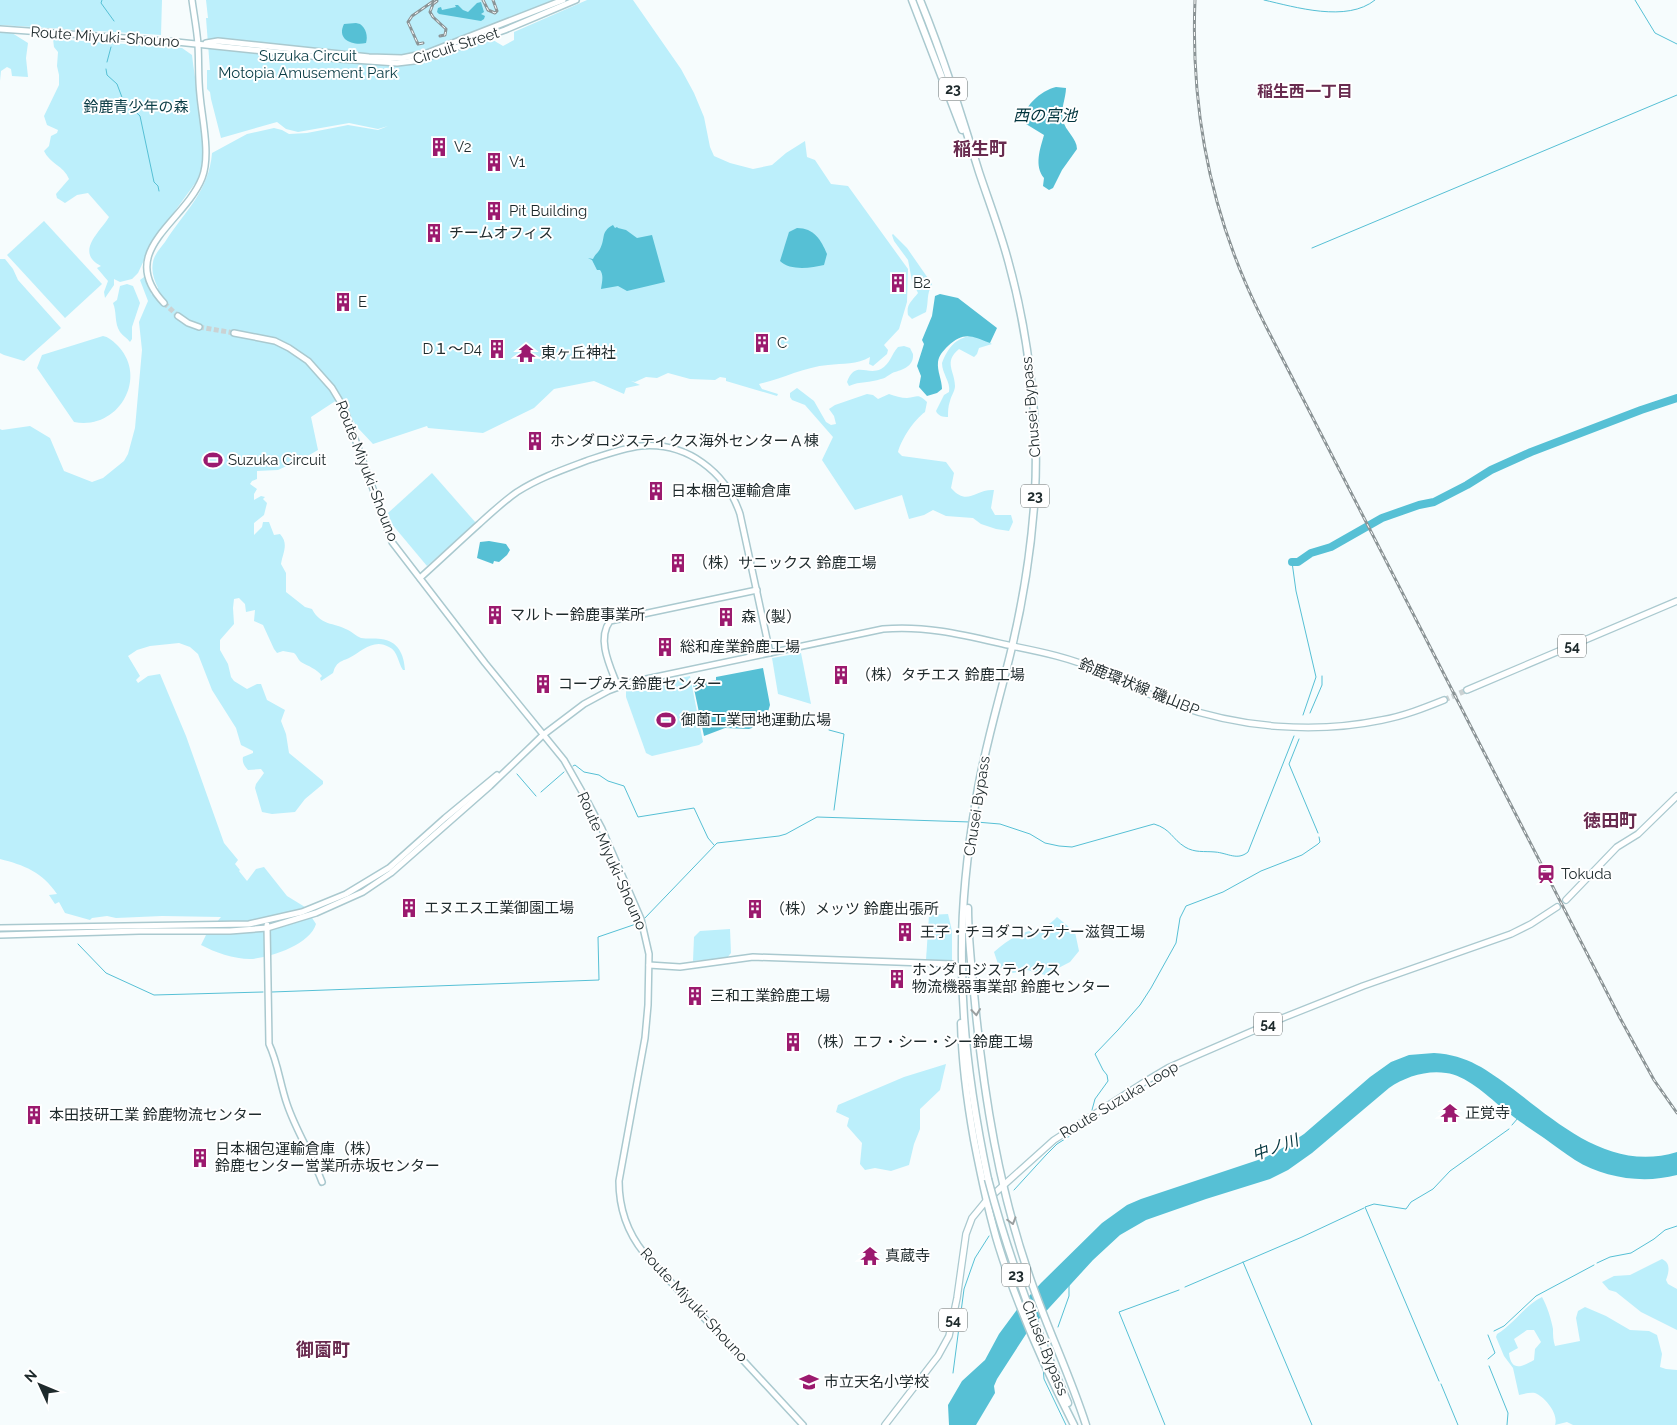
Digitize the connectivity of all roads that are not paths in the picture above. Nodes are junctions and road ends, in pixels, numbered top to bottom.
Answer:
1 (192, 0) edge
2 (563, 0) edge
3 (576, 0) edge
4 (910, 0) edge
5 (920, 0) edge
6 (0, 29) edge
7 (198, 44) junction
8 (982, 180) junction
9 (164, 303) tunnel mouth
10 (178, 316) tunnel mouth
11 (199, 327) tunnel mouth
12 (234, 333) tunnel mouth
13 (420, 578) junction
14 (757, 590) junction
15 (1677, 601) edge
16 (1012, 646) junction
17 (770, 652) junction
18 (618, 687) junction
19 (1467, 690) tunnel mouth
20 (1444, 700) tunnel mouth
21 (543, 735) junction
22 (513, 763) junction
23 (1677, 796) edge
24 (967, 872) junction
25 (1566, 900) dead end
26 (1557, 907) dead end
27 (266, 921) junction
28 (0, 928) edge
29 (267, 928) junction
30 (0, 935) edge
31 (953, 964) dead end
32 (650, 965) junction
33 (965, 1054) junction
34 (322, 1182) dead end
35 (1003, 1187) junction
36 (986, 1201) junction
37 (803, 1425) edge
38 (885, 1425) edge
39 (1076, 1425) edge
40 (1086, 1425) edge

1 - 7 street
2 - 7 street, Circuit Street
3 - 7 street, Circuit Street
4 - 8 highway, Chusei Bypass / 23
5 - 8 highway, Chusei Bypass / 23
6 - 7 street, Route Miyuki-Shouno
7 - 9 street, Route Miyuki-Shouno
8 - 16 highway, Chusei Bypass / 23
10 - 11 street
12 - 13 street, Route Miyuki-Shouno
13 - 14 street
13 - 21 street, Route Miyuki-Shouno
14 - 17 street
14 - 18 street
15 - 19 main road, 54
16 - 17 street
16 - 20 main road, 鈴鹿環状線 磯山BP
16 - 24 highway, Chusei Bypass / 23
17 - 18 street
18 - 21 street
21 - 22 street
21 - 32 street, Route Miyuki-Shouno
22 - 27 street
22 - 29 street
23 - 25 main road
24 - 33 highway, Chusei Bypass / 23
24 -> 35 highway
26 - 35 main road, Route Suzuka Loop / 54
27 - 28 street
27 - 29 street
29 - 30 street
29 - 34 street
31 - 32 street
32 - 37 street, Route Miyuki-Shouno
33 - 36 highway, 23
33 - 39 highway, Chusei Bypass / 23, bridge
35 - 36 main road, Route Suzuka Loop / 54
35 -> 40 highway
36 - 38 main road, Route Suzuka Loop / 54
36 - 39 highway

